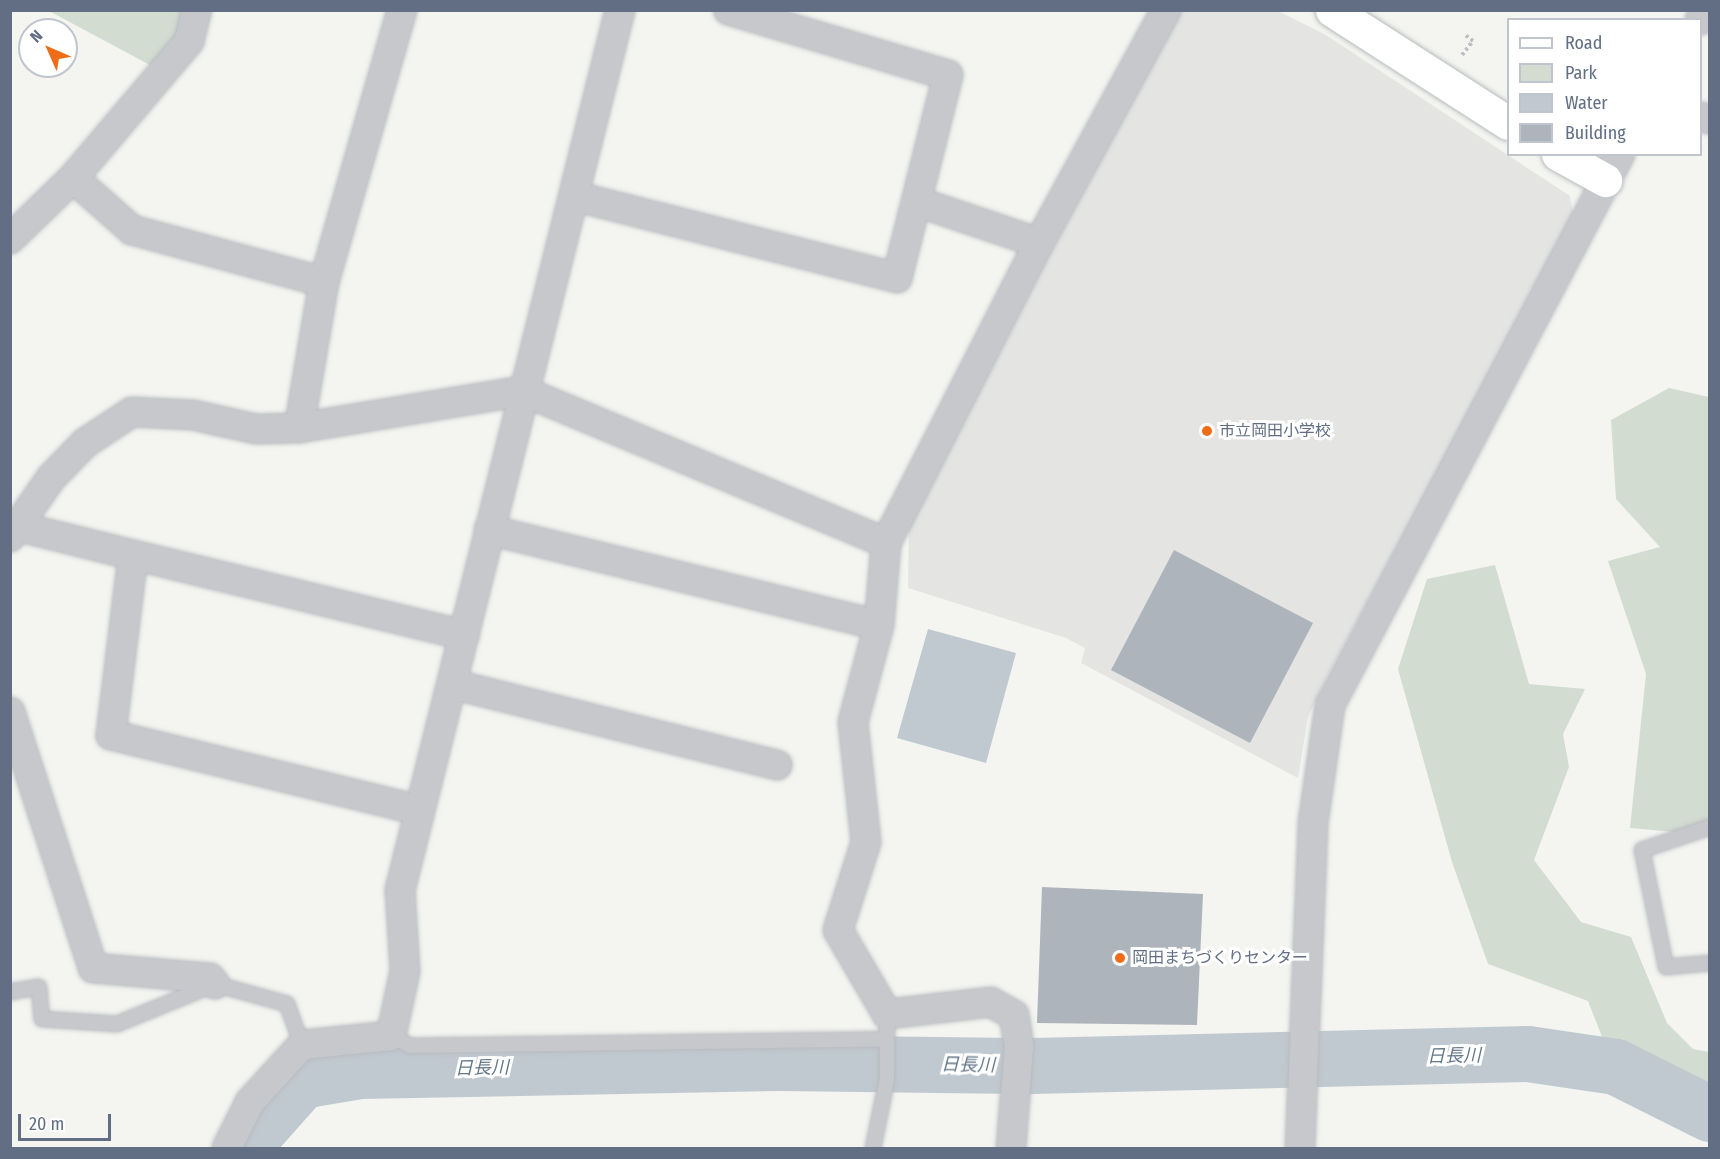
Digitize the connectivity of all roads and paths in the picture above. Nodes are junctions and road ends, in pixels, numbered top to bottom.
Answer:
1 (197, 10) edge
2 (402, 10) edge
3 (620, 10) edge
4 (728, 10) edge
5 (1166, 10) edge
6 (1332, 10) edge
7 (1464, 34) dead end
8 (1458, 61) dead end
9 (1507, 122) edge
10 (1566, 156) edge
11 (1613, 167) edge
12 (73, 178) junction
13 (574, 196) junction
14 (918, 202) junction
15 (10, 239) edge
16 (1039, 243) junction
17 (324, 282) junction
18 (523, 391) junction
19 (299, 428) junction
20 (489, 530) junction
21 (15, 532) edge
22 (886, 543) junction
23 (133, 555) junction
24 (879, 625) junction
25 (464, 635) junction
26 (456, 685) junction
27 (10, 712) edge
28 (777, 765) dead end
29 (418, 810) junction
30 (1710, 828) edge
31 (1710, 963) edge
32 (215, 984) junction
33 (10, 992) edge
34 (886, 1032) junction
35 (392, 1036) junction
36 (302, 1046) junction
37 (227, 1149) edge
38 (873, 1149) edge
39 (1011, 1149) edge
40 (1300, 1149) edge

1 - 12 street
2 - 17 street
3 - 13 street
4 - 14 street
5 - 16 street
6 - 9 street
7 - 8 path
10 - 11 street
11 - 40 street
12 - 15 street
12 - 17 street
13 - 14 street
13 - 18 street
14 - 16 street
16 - 22 street
17 - 19 street
18 - 19 street
18 - 20 street
18 - 22 street
19 - 21 street
20 - 24 street
20 - 25 street
21 - 23 street
22 - 24 street
23 - 25 street
23 - 29 street
24 - 34 street
25 - 26 street
26 - 28 street
26 - 29 street
27 - 32 street
29 - 35 street
30 - 31 lane
32 - 33 lane
32 - 36 lane
34 - 35 lane
34 - 38 lane
34 - 39 street
35 - 36 street
36 - 37 street

